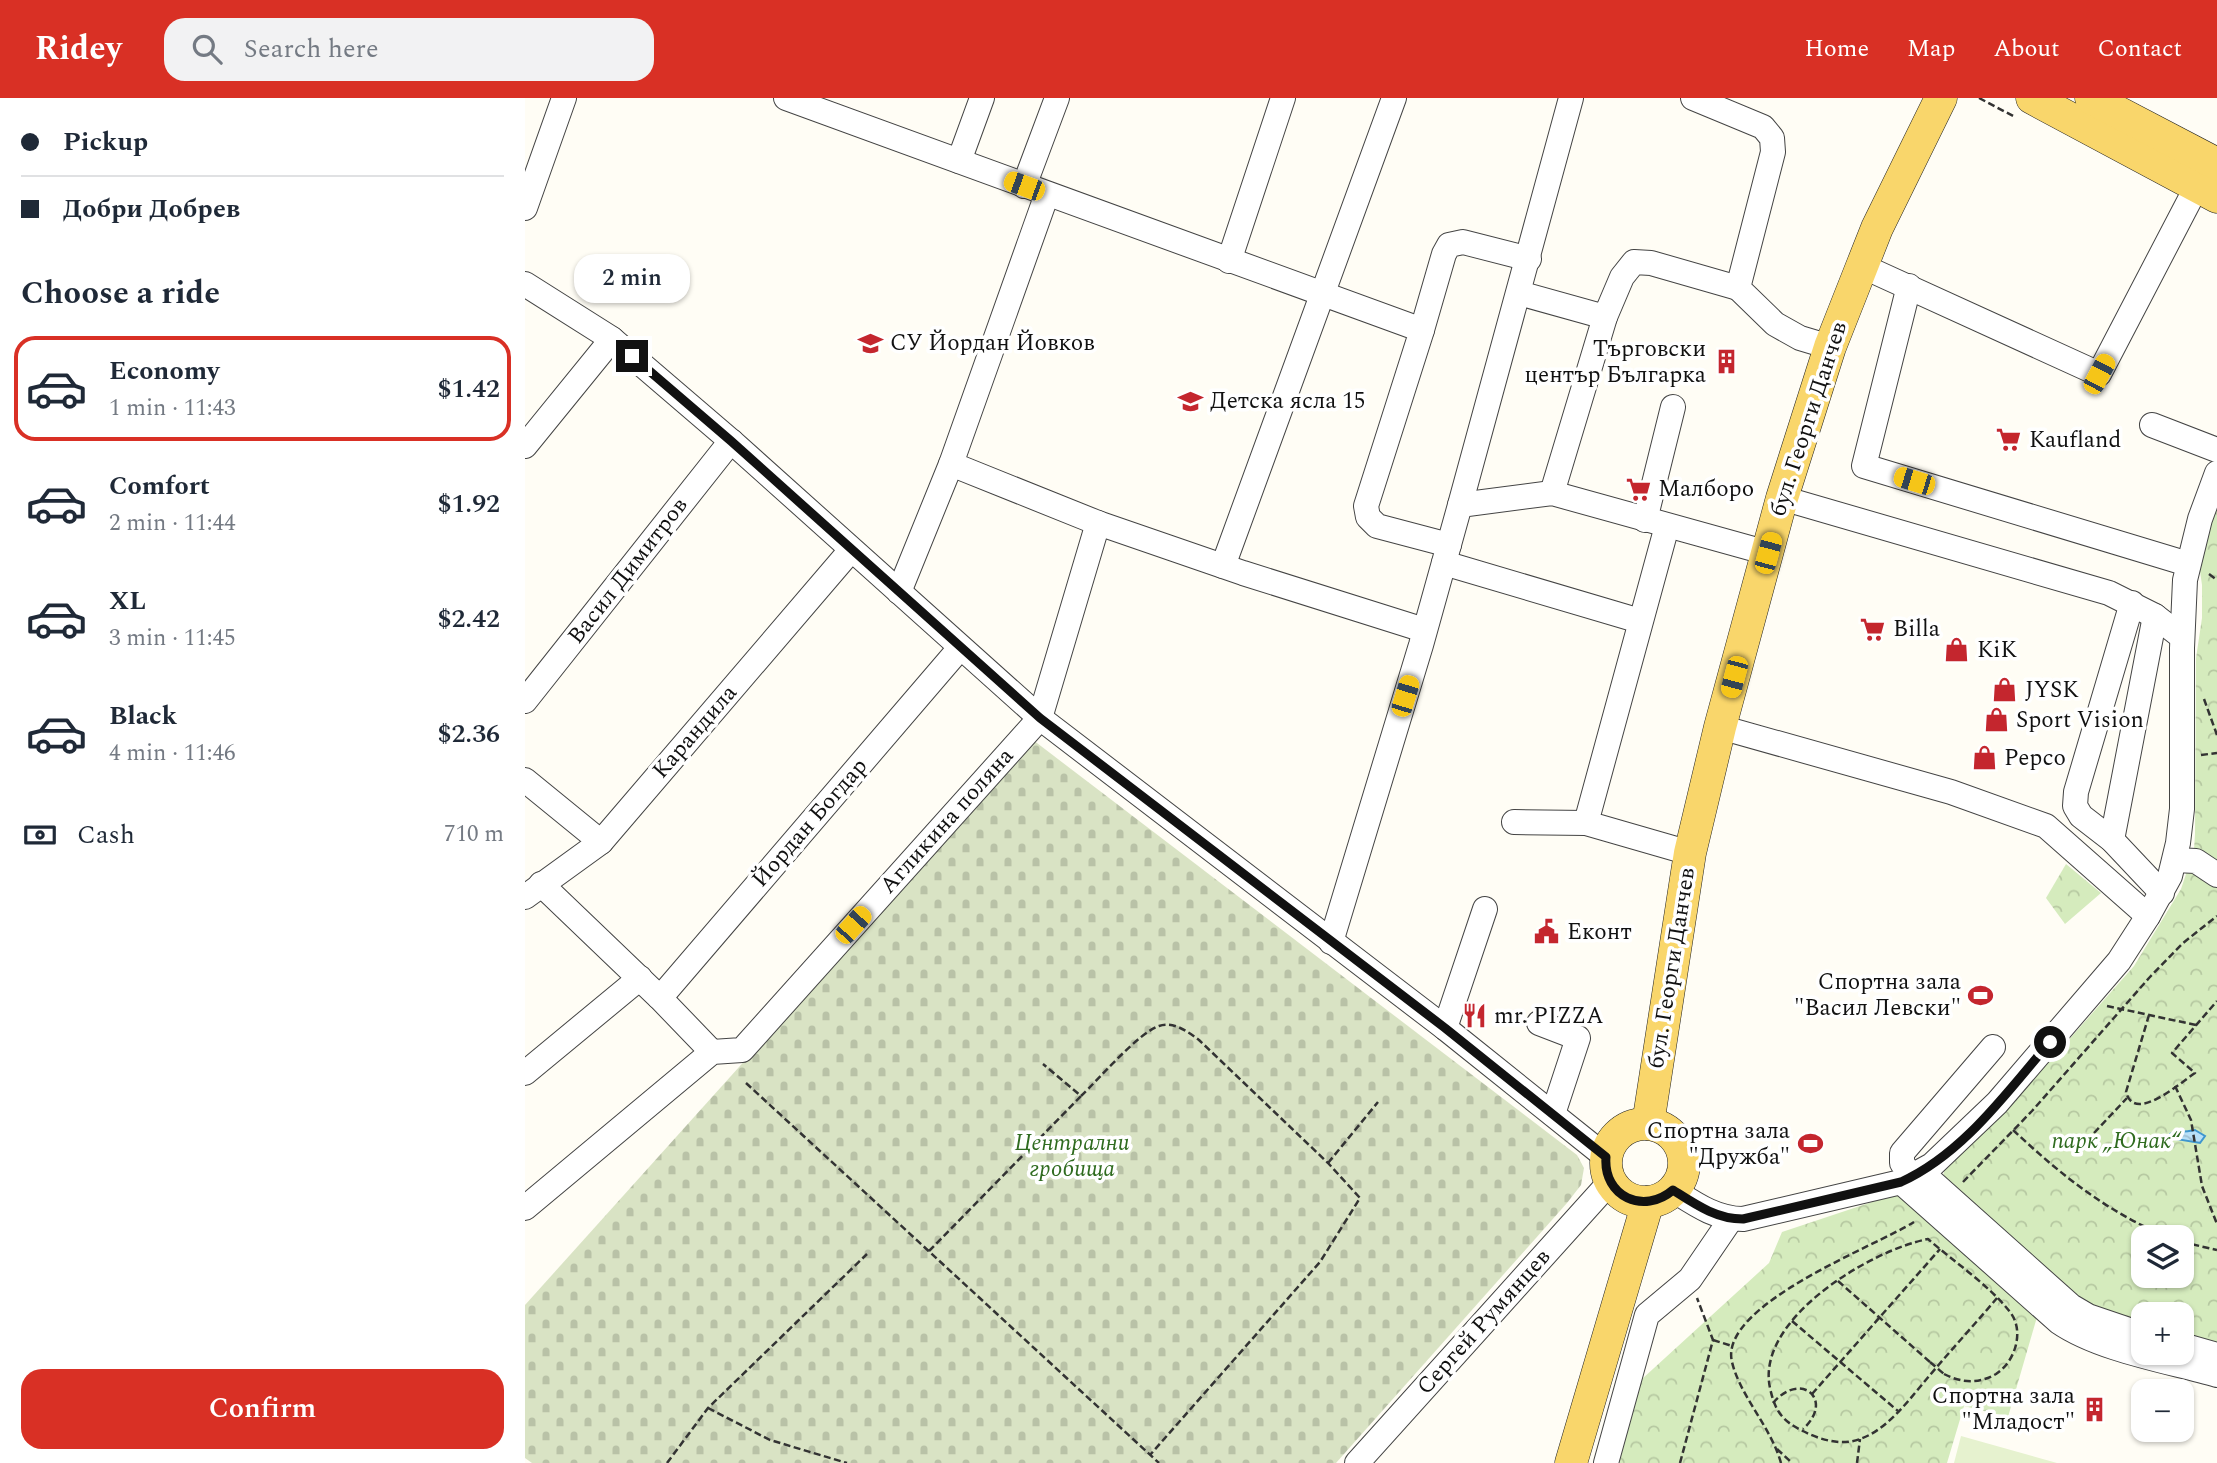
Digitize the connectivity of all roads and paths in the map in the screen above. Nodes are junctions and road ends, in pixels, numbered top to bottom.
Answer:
1 (564, 98) edge
2 (786, 98) edge
3 (982, 98) edge
4 (1057, 98) edge
5 (1283, 98) edge
6 (1394, 98) edge
7 (1571, 98) edge
8 (1693, 98) edge
9 (1941, 98) edge
10 (2032, 98) edge
11 (2091, 98) edge
12 (959, 161) junction
13 (2210, 182) edge
14 (1036, 190) junction
15 (525, 208) edge
16 (1529, 259) junction
17 (1229, 261) junction
18 (1862, 265) junction
19 (525, 284) edge
20 (1909, 286) junction
21 (1738, 288) junction
22 (1519, 293) junction
23 (1321, 294) junction
24 (1605, 317) junction
25 (1422, 330) junction
26 (612, 339) junction
27 (1830, 347) junction
28 (1673, 407) dead end
29 (2152, 425) dead end
30 (731, 441) junction
31 (525, 446) edge
32 (2217, 450) edge
33 (951, 464) junction
34 (2217, 473) edge
35 (1552, 493) junction
36 (1782, 498) junction
37 (1460, 505) junction
38 (1098, 523) junction
39 (1656, 523) junction
40 (851, 550) junction
41 (1768, 553) junction
42 (1446, 554) junction
43 (2188, 564) junction
44 (1233, 570) junction
45 (899, 592) junction
46 (2132, 603) junction
47 (2155, 616) junction
48 (1640, 621) junction
49 (1425, 630) junction
50 (2182, 637) junction
51 (960, 648) junction
52 (525, 701) edge
53 (1040, 718) junction
54 (1720, 727) junction
55 (525, 780) edge
56 (1514, 822) dead end
57 (1586, 823) junction
58 (2112, 840) junction
59 (601, 842) junction
60 (1690, 853) junction
61 (2175, 860) junction
62 (2217, 875) edge
63 (533, 890) edge
64 (2162, 893) junction
65 (1485, 909) dead end
66 (2148, 916) junction
67 (1331, 942) junction
68 (640, 978) junction
69 (660, 998) junction
70 (2217, 1001) edge
71 (2086, 1002) junction
72 (2149, 1015) junction
73 (1539, 1023) dead end
74 (2196, 1025) junction
75 (1445, 1028) junction
76 (1993, 1047) dead end
77 (712, 1052) junction
78 (1044, 1064) dead end
79 (525, 1073) edge
80 (746, 1083) dead end
81 (2175, 1086) junction
82 (1081, 1096) junction
83 (2127, 1098) junction
84 (1378, 1102) dead end
85 (1553, 1114) junction
86 (1648, 1124) junction
87 (2013, 1130) dead end
88 (2094, 1133) dead end
89 (1328, 1163) junction
90 (1608, 1170) junction
91 (1911, 1177) junction
92 (1660, 1196) junction
93 (525, 1208) edge
94 (1731, 1219) junction
95 (2217, 1224) edge
96 (2137, 1225) edge
97 (2194, 1245) edge
98 (1940, 1249) junction
99 (2217, 1250) edge
100 (929, 1251) junction
101 (867, 1254) dead end
102 (1690, 1279) junction
103 (1836, 1280) junction
104 (1997, 1298) junction
105 (1879, 1317) junction
106 (1792, 1321) junction
107 (2131, 1331) edge
108 (1713, 1340) junction
109 (1732, 1346) dead end
110 (2194, 1348) edge
111 (2217, 1355) edge
112 (1840, 1362) junction
113 (2217, 1375) edge
114 (1812, 1394) junction
115 (1773, 1402) junction
116 (708, 1408) junction
117 (1898, 1411) junction
118 (1801, 1430) junction
119 (1860, 1439) junction
120 (1777, 1448) dead end
121 (1150, 1455) junction
122 (1361, 1462) edge
123 (667, 1463) edge
124 (847, 1463) edge
125 (1159, 1463) edge
126 (1571, 1463) edge
127 (1606, 1463) edge
128 (1680, 1463) edge
129 (1792, 1463) edge
130 (1857, 1463) edge

1 - 15 street
2 - 12 street
3 - 12 street
4 - 14 street
5 - 17 street
6 - 23 street
7 - 16 street
8 - 21 street
9 - 18 main road, бул. Георги Данчев
10 - 13 main road
11 - 13 main road
12 - 14 street
13 - 20 street
14 - 17 street
14 - 33 street
16 - 22 street
16 - 25 street
17 - 23 street
18 - 20 street
18 - 27 main road, бул. Георги Данчев
19 - 26 street
20 - 43 street
21 - 24 street
21 - 27 street
22 - 24 street
22 - 37 street
23 - 25 street
23 - 44 street
24 - 35 street
25 - 42 street
26 - 30 street
26 - 31 street
27 - 36 main road, бул. Георги Данчев
28 - 39 street
29 - 32 street
30 - 40 street
30 - 52 street, Васил Димитров
33 - 38 street
33 - 45 street
34 - 43 street
35 - 37 street
35 - 39 street
36 - 41 main road, бул. Георги Данчев
36 - 46 street
37 - 42 street
38 - 44 street
38 - 53 street, Агликина поляна
39 - 41 street
39 - 48 street
40 - 45 street
40 - 59 street, Карандила
41 - 54 main road, бул. Георги Данчев
42 - 48 street
42 - 49 street
43 - 50 street
44 - 49 street
45 - 51 street
46 - 47 street
46 - 58 street
47 - 50 street
47 - 58 street
48 - 57 street
49 - 67 street
50 - 61 street
51 - 53 street
51 - 69 street, Йордан Богдар
53 - 67 street
53 - 77 street, Агликина поляна
54 - 60 main road, бул. Георги Данчев
54 - 66 street
55 - 59 street
56 - 57 street
57 - 60 street
58 - 64 street
59 - 63 street, Карандила
60 - 86 main road, бул. Георги Данчев
61 - 62 street
61 - 64 street
63 - 68 street
64 - 66 street
65 - 75 street
66 - 71 street
67 - 75 street
68 - 69 street
68 - 79 street
69 - 77 street
70 - 74 path
71 - 72 path
71 - 91 street
72 - 74 path
72 - 83 path
73 - 85 street
74 - 81 path
75 - 85 street
76 - 91 street
77 - 93 street
78 - 82 path
80 - 100 path
81 - 83 path
81 - 95 path
82 - 89 path
82 - 100 path
83 - 88 path
84 - 89 path
85 - 90 street
86 - 90 main road
86 - 92 main road
87 - 96 path
89 - 121 path
90 - 92 main road
90 - 122 street, Сергей Румянцев
91 - 94 street
91 - 107 street
91 - 113 street
92 - 94 street
92 - 126 main road
94 - 102 street
97 - 99 path
98 - 103 path
98 - 104 path
98 - 105 path
100 - 121 path
101 - 116 path
102 - 108 path
102 - 127 street
103 - 105 path
103 - 106 path
104 - 105 path, bridge
104 - 117 path
105 - 112 path
106 - 112 path
106 - 115 path
108 - 109 path
108 - 128 path
110 - 111 street
112 - 114 path
112 - 117 path
114 - 115 path
114 - 118 path
115 - 118 path
116 - 123 path
116 - 124 path
117 - 119 path
118 - 119 path
119 - 130 path
120 - 129 path
121 - 125 path

